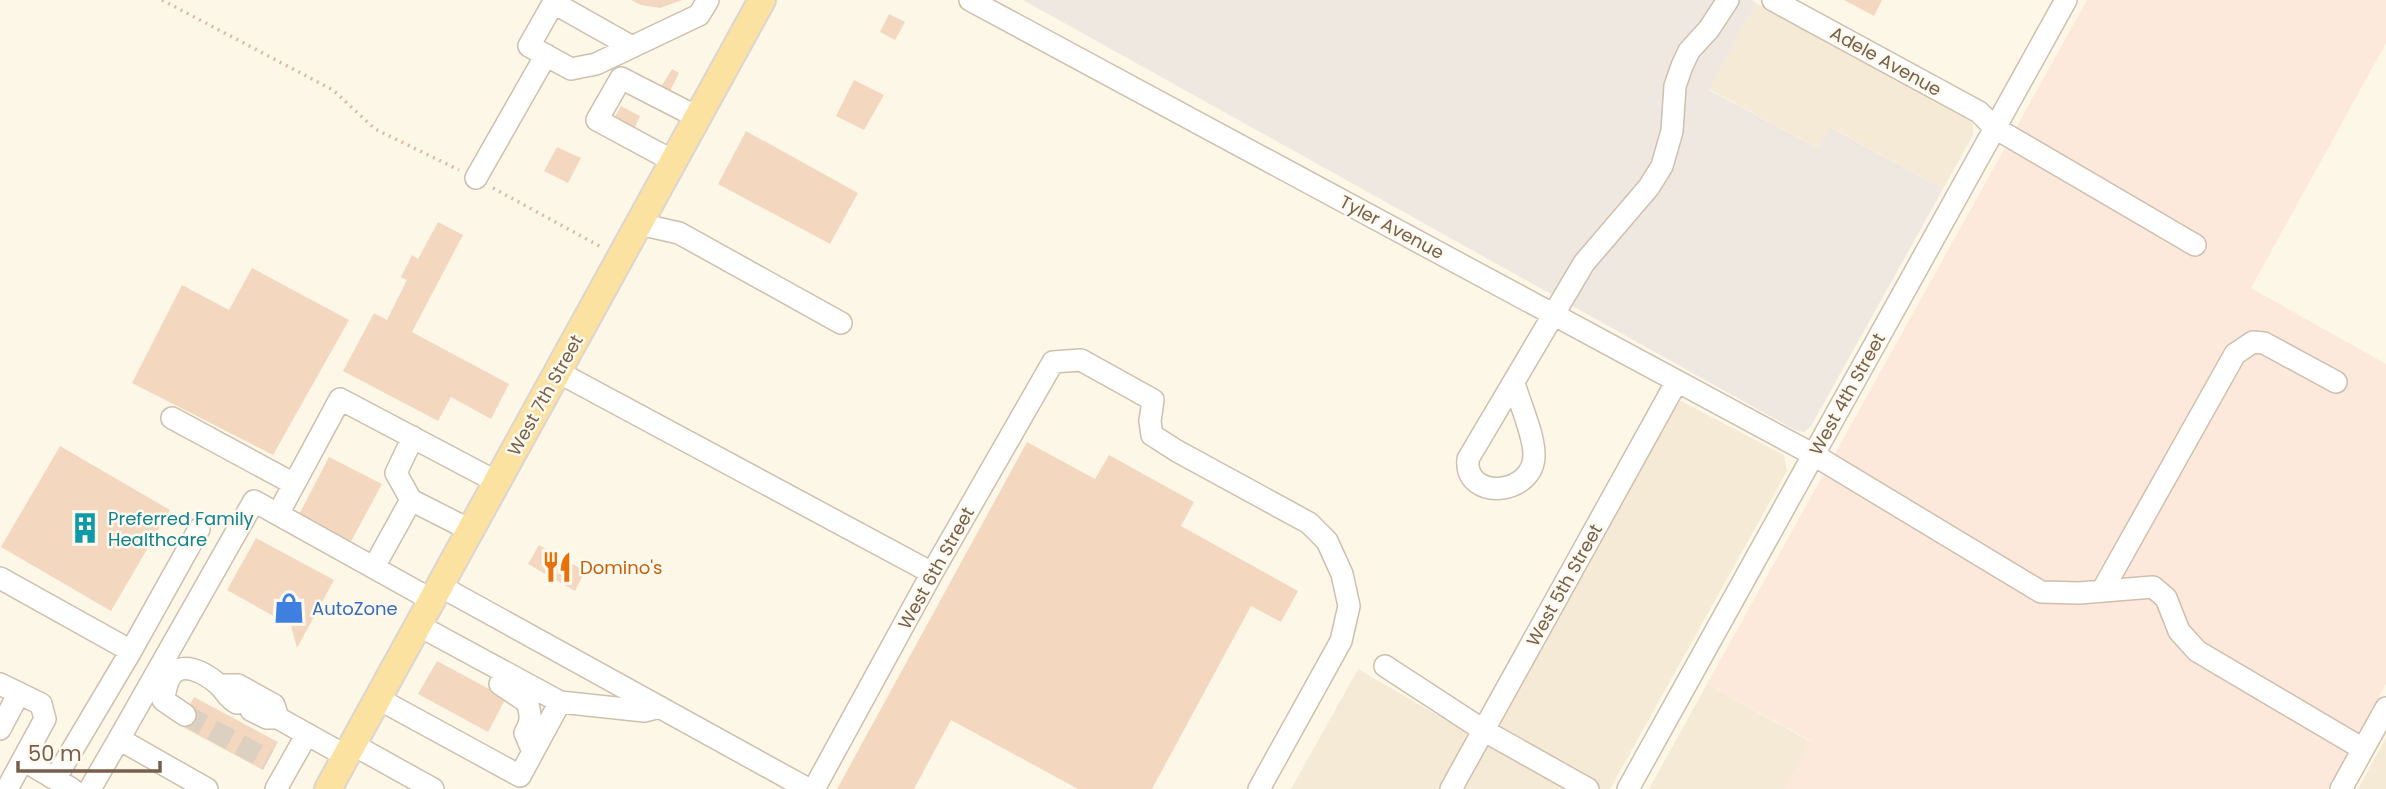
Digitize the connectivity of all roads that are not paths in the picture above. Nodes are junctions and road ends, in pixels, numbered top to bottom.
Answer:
1 (708, 0) edge
2 (761, 0) edge
3 (970, 0) edge
4 (1728, 0) edge
5 (1773, 0) edge
6 (2066, 0) edge
7 (554, 1) edge
8 (632, 47) junction
9 (546, 55) junction
10 (609, 58) junction
11 (621, 78) junction
12 (697, 117) junction
13 (1995, 128) junction
14 (673, 161) junction
15 (476, 178) road end
16 (639, 224) junction
17 (2195, 245) dead end
18 (1555, 314) junction
19 (841, 324) dead end
20 (558, 372) junction
21 (1677, 382) junction
22 (2336, 382) dead end
23 (1514, 383) junction
24 (172, 418) dead end
25 (413, 437) junction
26 (1814, 455) junction
27 (497, 482) junction
28 (294, 484) junction
29 (411, 500) junction
30 (278, 514) junction
31 (199, 529) dead end
32 (470, 530) junction
33 (373, 567) junction
34 (932, 573) junction
35 (0, 578) edge
36 (2102, 591) junction
37 (436, 593) junction
38 (418, 625) junction
39 (447, 641) junction
40 (131, 651) junction
41 (1385, 666) dead end
42 (220, 685) junction
43 (10, 688) edge
44 (377, 698) junction
45 (560, 702) junction
46 (660, 707) junction
47 (2386, 708) edge
48 (184, 715) tunnel mouth
49 (278, 718) junction
50 (0, 729) edge
51 (1483, 730) junction
52 (307, 734) junction
53 (119, 739) junction
54 (2363, 749) junction
55 (349, 750) junction
56 (533, 752) junction
57 (23, 760) junction
58 (403, 772) junction
59 (63, 784) edge
60 (7, 789) edge
61 (90, 789) edge
62 (207, 789) edge
63 (276, 789) edge
64 (328, 789) edge
65 (416, 789) edge
66 (433, 789) edge
67 (808, 789) edge
68 (814, 789) edge
69 (1259, 789) edge
70 (1451, 789) edge
71 (1588, 789) edge
72 (1628, 789) edge
73 (2341, 789) edge

1 - 8 street
2 - 12 main road, West 7th Street
3 - 18 street, Tyler Avenue
4 - 18 street
5 - 13 street, Adele Avenue
6 - 13 street, West 4th Street
7 - 8 street
7 - 9 street
8 - 10 street
9 - 10 street
9 - 15 street
10 - 11 street
11 - 12 street
11 - 14 street
12 - 14 main road, West 7th Street
13 - 17 street, Adele Avenue
13 - 26 street, West 4th Street
14 - 16 main road, West 7th Street
16 - 19 street
16 - 20 main road, West 7th Street
18 - 21 street, Tyler Avenue
18 - 23 street
20 - 27 main road, West 7th Street
20 - 34 street
21 - 26 street, Tyler Avenue
21 - 51 street, West 5th Street
22 - 36 street
23 - 23 street
24 - 28 street
25 - 27 street
25 - 28 street
25 - 29 street
26 - 36 street, Tyler Avenue
26 - 72 street, West 4th Street
27 - 32 main road, West 7th Street
28 - 30 street
29 - 32 street
29 - 33 street
30 - 33 street
30 - 53 street
31 - 40 street
32 - 37 main road, West 7th Street
33 - 37 street
34 - 68 street, West 6th Street
34 - 69 street, West 6th Street
35 - 40 street
36 - 54 street, Tyler Avenue
37 - 38 main road, West 7th Street
37 - 46 street
38 - 39 street
38 - 44 main road, West 7th Street
39 - 45 street
39 - 56 street
40 - 59 street
41 - 51 street
42 - 48 street
42 - 49 street
42 - 49 street
43 - 50 street
43 - 57 street
44 - 55 main road, West 7th Street
44 - 56 street
45 - 46 street
45 - 56 street
46 - 67 street
47 - 54 street
49 - 52 street
51 - 70 street, West 5th Street
51 - 71 street
52 - 55 street
52 - 63 street
53 - 61 street
53 - 62 street
54 - 73 street
55 - 58 street
55 - 64 main road, West 7th Street
57 - 59 street
57 - 60 street
58 - 65 street
58 - 66 street

